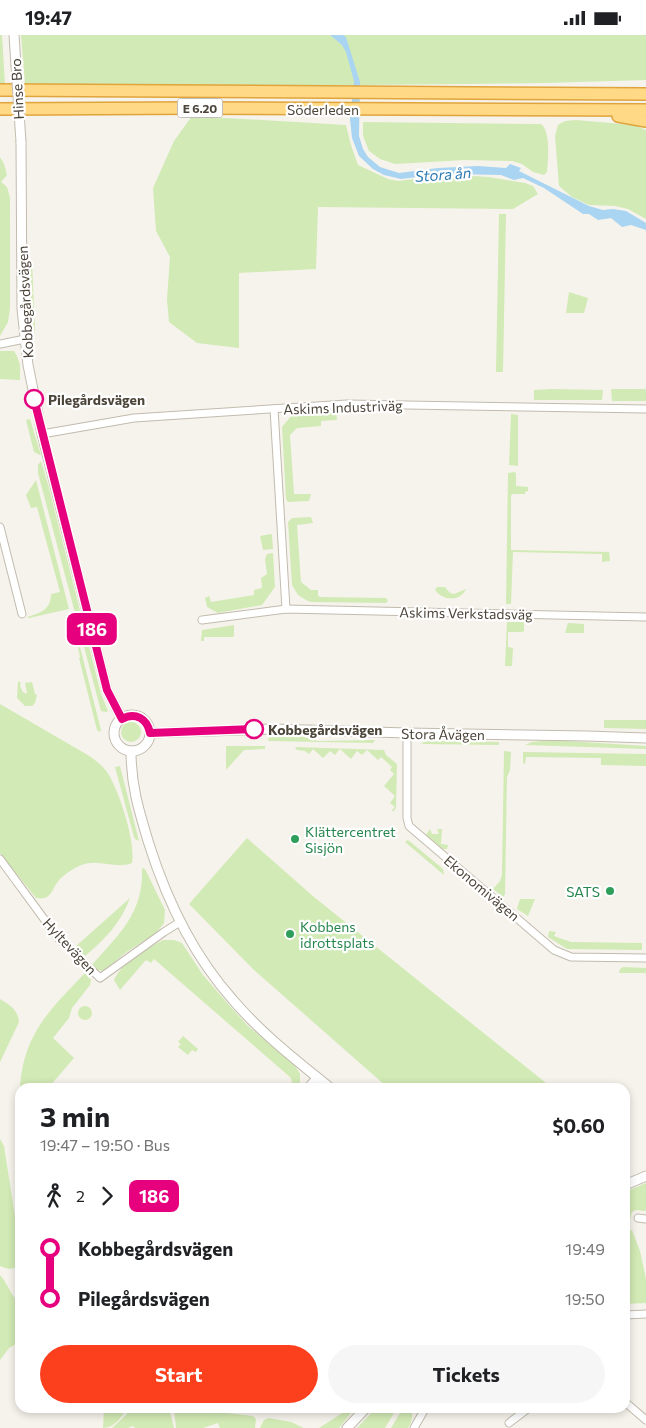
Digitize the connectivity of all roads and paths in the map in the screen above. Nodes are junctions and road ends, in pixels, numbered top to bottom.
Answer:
1 (14, 35) edge
2 (646, 88) edge
3 (0, 90) edge
4 (585, 94) junction
5 (646, 95) edge
6 (0, 109) edge
7 (582, 110) junction
8 (646, 110) edge
9 (646, 121) edge
10 (20, 142) joint
11 (24, 339) junction
12 (0, 344) edge
13 (274, 409) junction
14 (646, 409) edge
15 (42, 434) junction
16 (0, 527) edge
17 (286, 609) junction
18 (22, 613) dead end
19 (646, 617) edge
20 (202, 620) dead end
21 (122, 719) junction
22 (150, 733) junction
23 (407, 733) junction
24 (646, 738) edge
25 (131, 751) junction
26 (0, 859) edge
27 (180, 922) junction
28 (646, 958) edge
29 (316, 1077) junction
30 (311, 1083) edge
31 (324, 1083) edge
32 (646, 1176) edge
33 (630, 1183) edge
34 (638, 1217) dead end
35 (646, 1219) edge
36 (630, 1315) edge
37 (646, 1315) edge
38 (630, 1406) edge
39 (361, 1413) edge
40 (423, 1413) edge
41 (522, 1413) edge
42 (646, 1420) edge
43 (509, 1423) dead end
44 (347, 1428) edge
45 (414, 1428) edge

1 - 10 street, Hinse Bro, bridge
2 - 4 highway
3 - 4 highway, Söderleden / E 6.20
4 - 5 highway, Söderleden / E 6.20
6 - 7 highway, Söderleden / E 6.20
7 - 8 highway, Söderleden / E 6.20
7 - 9 highway
10 - 11 street, Kobbegårdsvägen
11 - 12 street
11 - 15 street, Kobbegårdsvägen
13 - 14 street, Askims Industriväg
13 - 15 street, Askims Industriväg
13 - 17 street
15 - 21 street, Kobbegårdsvägen
16 - 18 street
17 - 19 street, Askims Verkstadsväg
17 - 20 street, Askims Verkstadsväg
21 - 22 street
21 - 25 street
22 - 23 street, Stora Åvägen
22 - 25 street
23 - 24 street, Stora Åvägen
23 - 28 street, Ekonomivägen
25 - 27 street
26 - 27 street, Hyltevägen
27 - 29 street
29 - 30 street
29 - 31 street
32 - 33 street
34 - 35 street
36 - 37 street
38 - 42 street
39 - 44 street
40 - 45 street
41 - 43 street

